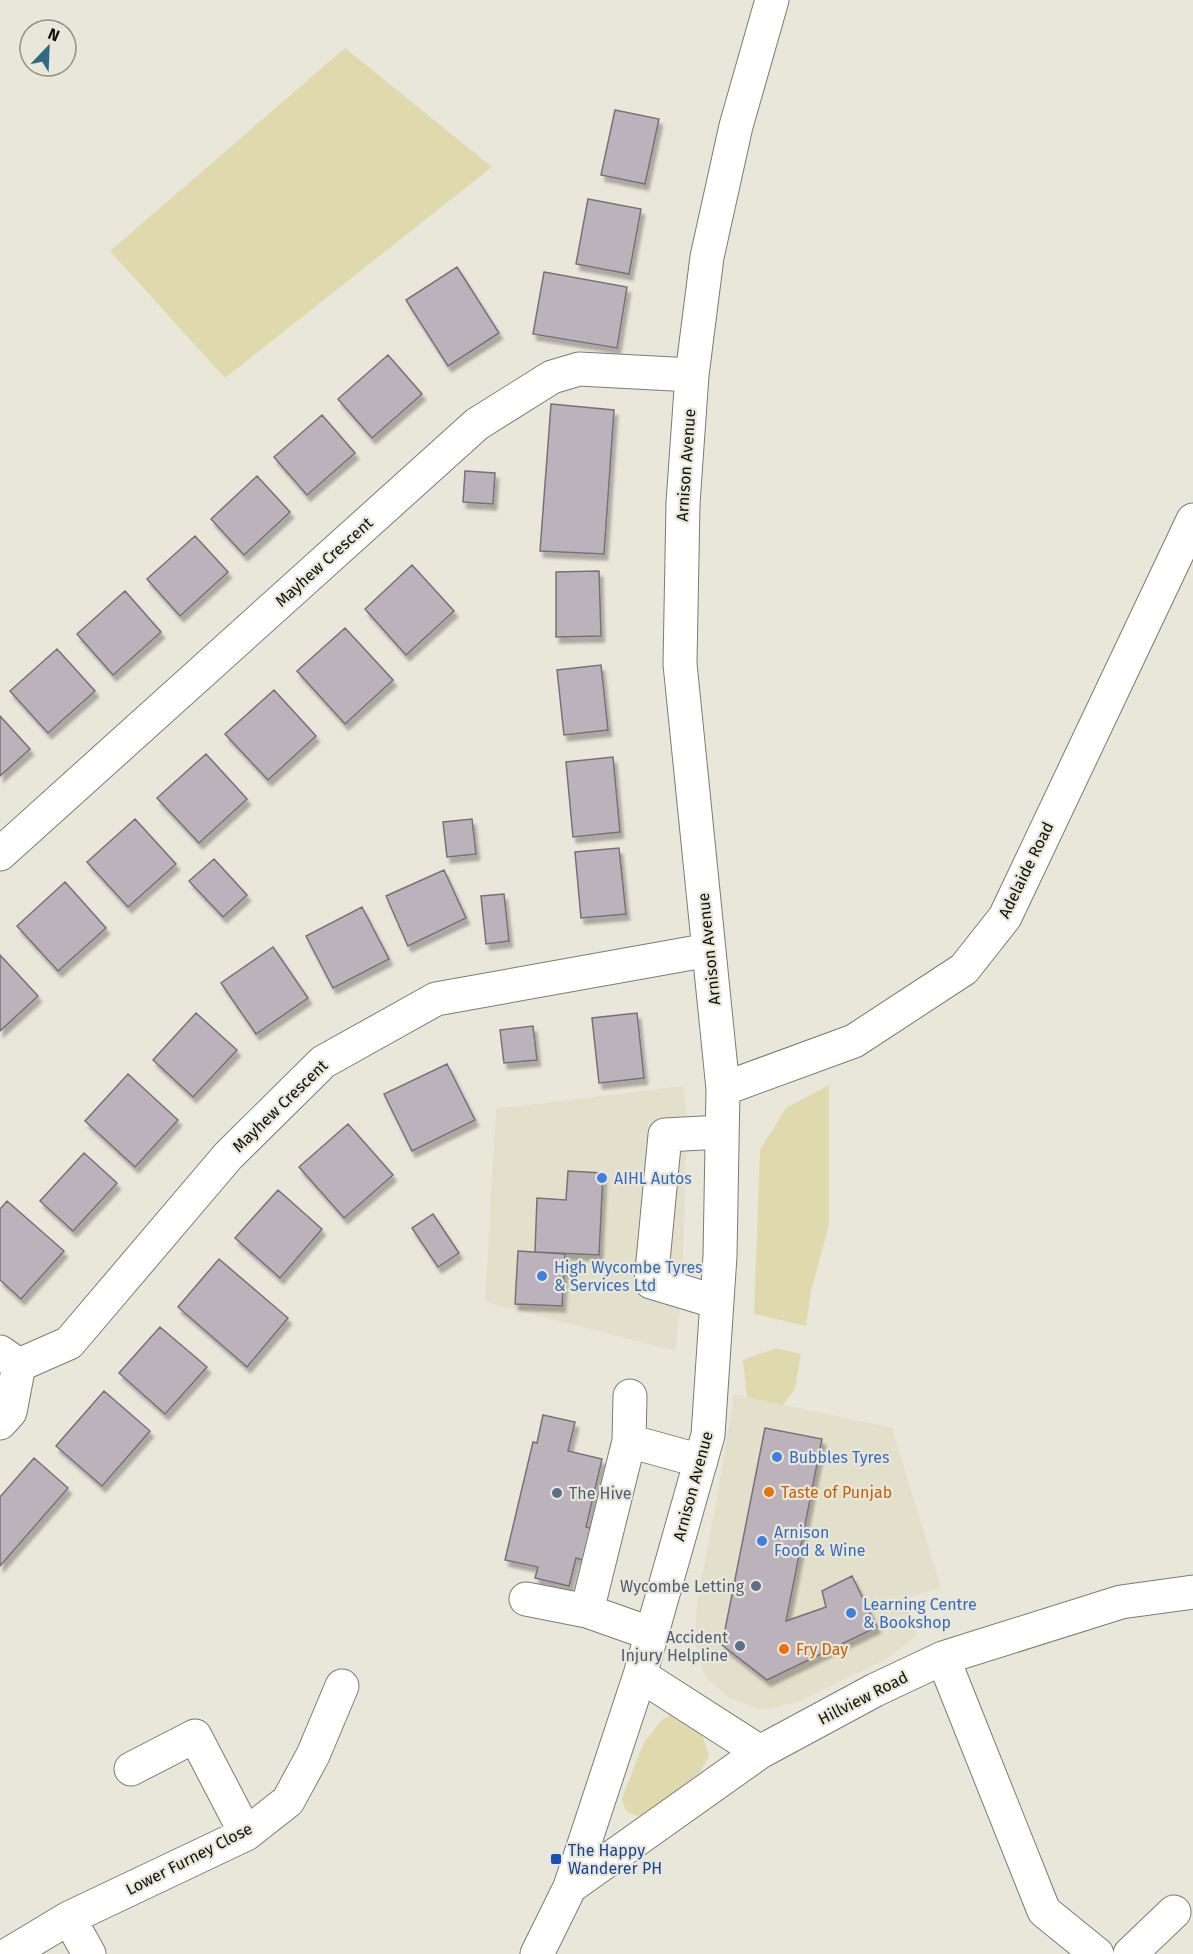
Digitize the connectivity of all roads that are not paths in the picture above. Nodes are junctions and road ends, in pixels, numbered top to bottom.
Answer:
1 (771, 0) edge
2 (693, 375) junction
3 (1193, 520) edge
4 (1182, 573) edge
5 (0, 854) edge
6 (709, 950) junction
7 (723, 1089) junction
8 (722, 1132) junction
9 (717, 1302) junction
10 (10, 1358) edge
11 (630, 1396) dead end
12 (0, 1423) edge
13 (629, 1441) junction
14 (701, 1461) junction
15 (1193, 1592) edge
16 (526, 1599) dead end
17 (587, 1611) junction
18 (652, 1634) junction
19 (943, 1658) junction
20 (640, 1675) junction
21 (342, 1686) dead end
22 (760, 1752) junction
23 (130, 1769) dead end
24 (246, 1834) junction
25 (570, 1887) junction
26 (1174, 1912) dead end
27 (69, 1918) junction
28 (9, 1954) edge
29 (89, 1954) edge
30 (537, 1954) edge
31 (1097, 1954) edge
32 (1130, 1954) edge

1 - 2 street, Arnison Avenue
2 - 5 street, Mayhew Crescent
2 - 6 street, Arnison Avenue
3 - 4 street, Adelaide Road
4 - 7 street, Adelaide Road
6 - 7 street, Arnison Avenue
6 - 10 street, Mayhew Crescent
7 - 8 street, Arnison Avenue
8 - 9 street, Arnison Avenue
8 - 9 street
9 - 14 street, Arnison Avenue
10 - 12 street
11 - 13 street
13 - 14 street
13 - 17 street
14 - 18 street, Arnison Avenue
15 - 19 street, Hillview Road
16 - 17 street
17 - 18 street
18 - 20 street, Arnison Avenue
19 - 22 street, Hillview Road
19 - 31 street
20 - 22 street
20 - 25 street, Arnison Avenue
21 - 24 street, Lower Furney Close
22 - 25 street, Hillview Road
23 - 24 street
24 - 27 street, Lower Furney Close
25 - 30 street, Arnison Avenue
26 - 32 street
27 - 28 street, Lower Furney Close
27 - 29 street

